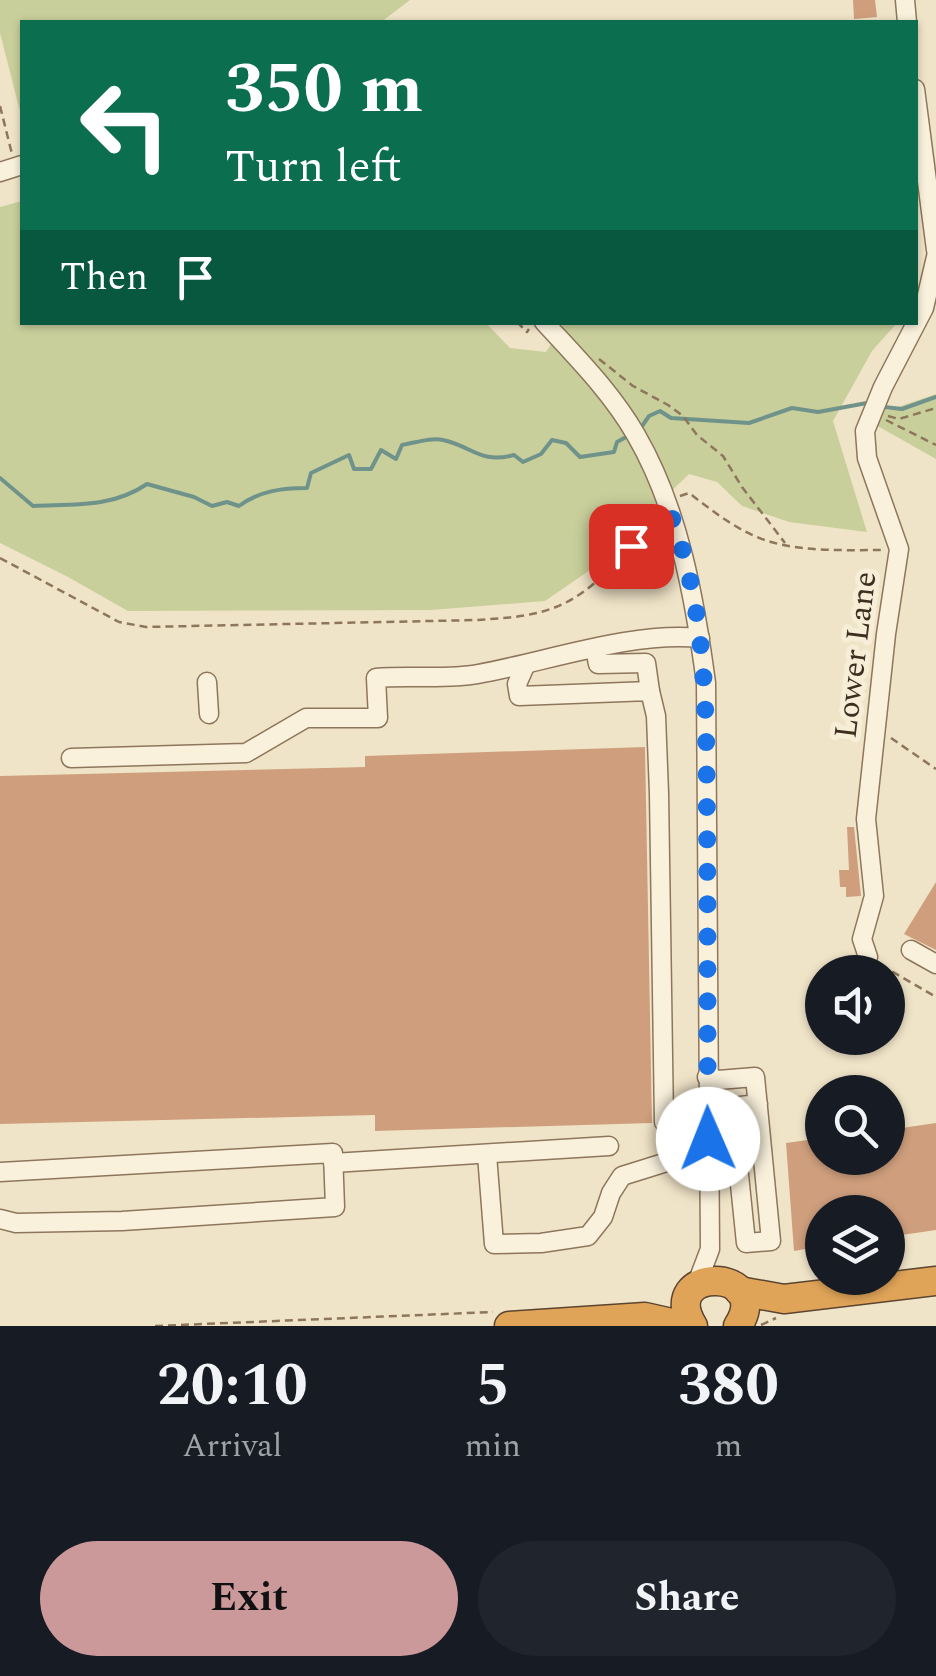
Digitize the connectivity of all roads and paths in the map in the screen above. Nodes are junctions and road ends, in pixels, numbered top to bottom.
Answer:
1 (0, 106) edge
2 (919, 144) edge
3 (13, 168) edge
4 (936, 254) edge
5 (918, 320) edge
6 (519, 325) edge
7 (547, 325) edge
8 (915, 325) edge
9 (527, 332) dead end
10 (595, 356) dead end
11 (936, 408) edge
12 (872, 410) junction
13 (936, 445) edge
14 (668, 508) junction
15 (786, 544) junction
16 (899, 549) junction
17 (0, 558) edge
18 (700, 638) junction
19 (595, 648) junction
20 (524, 666) junction
21 (207, 682) dead end
22 (650, 691) junction
23 (209, 714) dead end
24 (876, 732) junction
25 (70, 758) dead end
26 (936, 768) edge
27 (912, 950) dead end
28 (867, 955) edge
29 (936, 964) edge
30 (905, 978) edge
31 (936, 996) edge
32 (707, 1077) junction
33 (758, 1104) junction
34 (664, 1122) dead end
35 (609, 1146) dead end
36 (486, 1155) junction
37 (333, 1162) junction
38 (708, 1170) junction
39 (0, 1172) edge
40 (0, 1219) edge
41 (710, 1249) junction
42 (936, 1280) edge
43 (693, 1290) junction
44 (745, 1311) edge
45 (645, 1316) junction
46 (505, 1319) edge
47 (155, 1326) edge
48 (689, 1326) edge

1 - 3 path
2 - 4 street
4 - 5 street, Lower Lane
6 - 9 path
7 - 14 street
8 - 12 street, Lower Lane
10 - 15 path
11 - 12 path
12 - 13 path
12 - 16 street, Lower Lane
14 - 15 path
14 - 17 path
14 - 18 street
15 - 16 path
16 - 24 street, Lower Lane
18 - 19 street
18 - 32 street
19 - 20 street
19 - 22 street
20 - 22 street
20 - 25 street
21 - 23 street
22 - 34 street
24 - 26 path
24 - 28 street, Lower Lane
27 - 29 street
30 - 31 path
32 - 33 street
32 - 38 street
33 - 33 street
35 - 36 street
36 - 37 street
36 - 38 street
37 - 39 street
37 - 40 street
38 - 41 street
41 - 43 street
41 - 44 street
42 - 44 highway
43 - 44 highway
43 - 45 highway
43 - 48 highway
45 - 46 highway
45 - 48 highway
46 - 47 path

